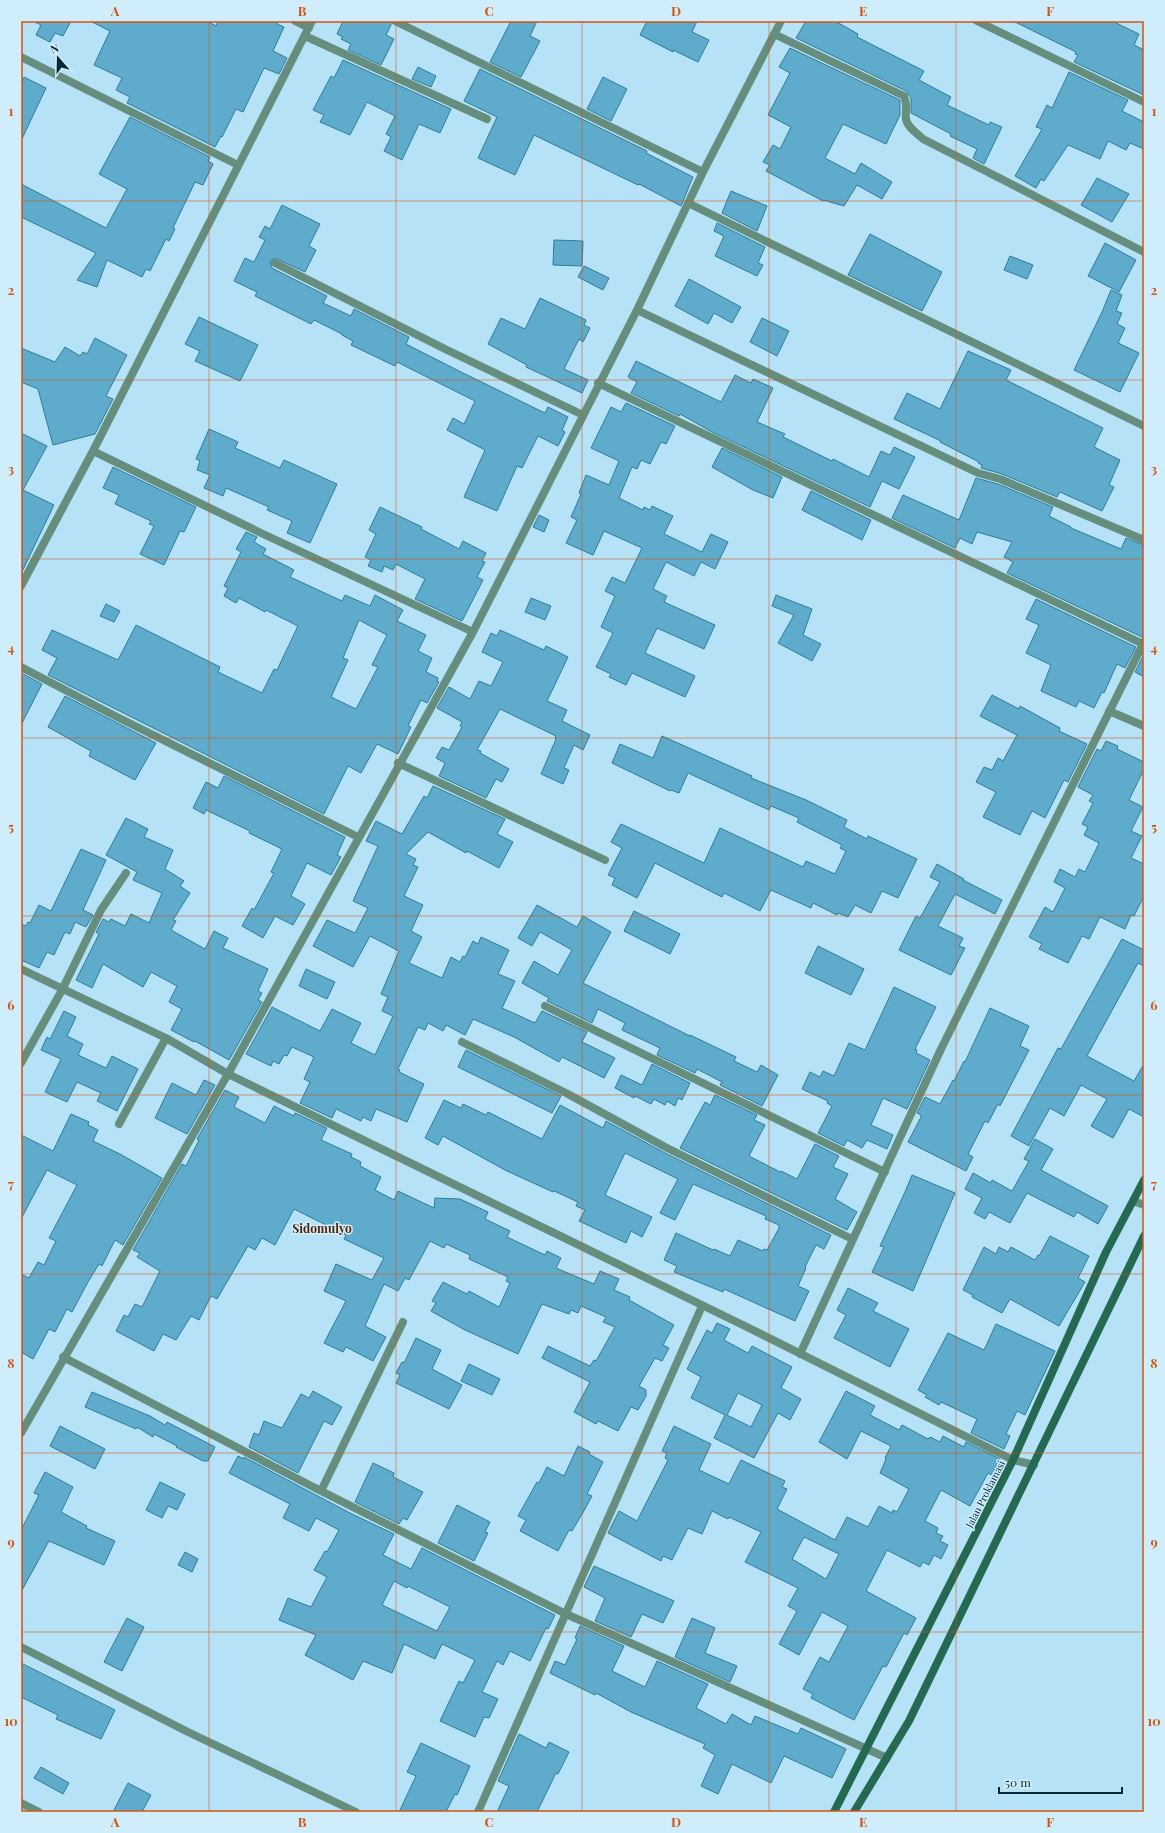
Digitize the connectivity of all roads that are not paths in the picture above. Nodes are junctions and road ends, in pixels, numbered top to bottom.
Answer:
1 (295, 21) edge
2 (395, 21) edge
3 (781, 21) edge
4 (977, 21) edge
5 (311, 24) edge
6 (774, 34) junction
7 (308, 38) junction
8 (21, 57) edge
9 (1144, 102) edge
10 (487, 119) dead end
11 (238, 165) junction
12 (703, 172) junction
13 (688, 203) junction
14 (1144, 252) edge
15 (275, 262) dead end
16 (637, 310) junction
17 (598, 383) junction
18 (583, 415) junction
19 (1144, 426) edge
20 (93, 451) junction
21 (1144, 540) edge
22 (21, 586) edge
23 (472, 632) junction
24 (1144, 643) edge
25 (21, 667) edge
26 (1109, 711) junction
27 (1144, 726) edge
28 (398, 763) junction
29 (358, 837) junction
30 (606, 860) dead end
31 (126, 873) dead end
32 (21, 969) edge
33 (62, 990) junction
34 (545, 1006) dead end
35 (166, 1038) junction
36 (462, 1042) dead end
37 (21, 1063) edge
38 (228, 1074) junction
39 (119, 1124) dead end
40 (884, 1172) junction
41 (1144, 1180) edge
42 (1133, 1201) junction
43 (1144, 1205) edge
44 (1144, 1236) edge
45 (852, 1239) junction
46 (702, 1306) junction
47 (403, 1322) dead end
48 (800, 1354) junction
49 (63, 1357) junction
50 (21, 1434) edge
51 (1013, 1460) junction
52 (1034, 1465) junction
53 (321, 1491) junction
54 (566, 1614) junction
55 (21, 1646) edge
56 (867, 1749) junction
57 (887, 1758) junction
58 (21, 1803) edge
59 (39, 1812) edge
60 (356, 1812) edge
61 (478, 1812) edge
62 (834, 1812) edge
63 (854, 1812) edge

1 - 5 street
2 - 12 street
3 - 6 street
4 - 9 street
5 - 7 street
6 - 12 street
6 - 14 street
7 - 10 street
7 - 11 street
8 - 11 street
11 - 20 street
12 - 13 street
13 - 16 street
13 - 19 street
15 - 18 street
16 - 17 street
16 - 21 street
17 - 18 street
17 - 24 street
18 - 23 street
20 - 22 street
20 - 23 street
23 - 28 street
24 - 26 street
25 - 29 street
26 - 27 street
26 - 40 street
28 - 29 street
28 - 30 street
29 - 38 street
31 - 33 street
32 - 33 street
33 - 35 street
33 - 37 street
34 - 40 street
35 - 38 street
35 - 39 street
36 - 45 street
38 - 46 street
38 - 49 street
40 - 45 street
41 - 42 street, Jalan Proklamasi
42 - 43 street
42 - 51 street, Jalan Proklamasi
44 - 52 street
45 - 48 street
46 - 48 street
46 - 54 street
47 - 53 street
48 - 51 street
49 - 50 street
49 - 53 street
51 - 52 street
51 - 56 street, Jalan Proklamasi
52 - 57 street
53 - 54 street
54 - 56 street
54 - 61 street
55 - 60 street
56 - 57 street
56 - 62 street, Jalan Proklamasi
57 - 63 street
58 - 59 street

